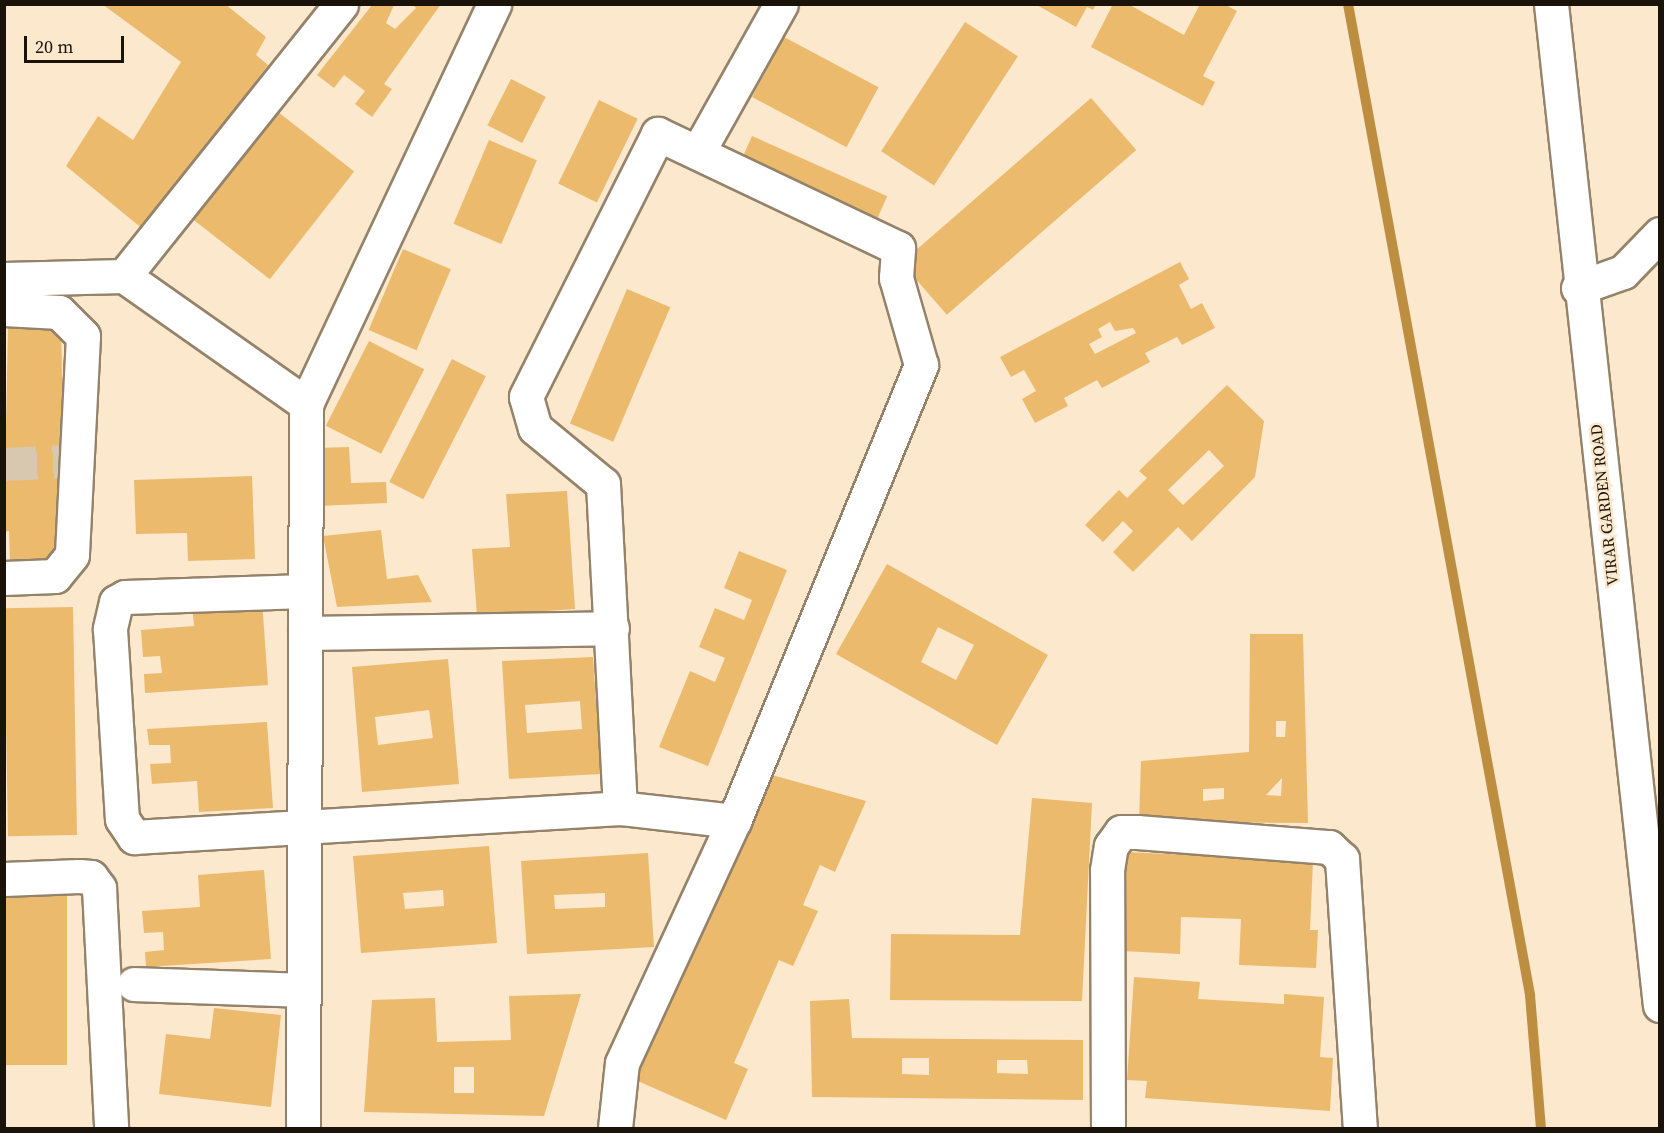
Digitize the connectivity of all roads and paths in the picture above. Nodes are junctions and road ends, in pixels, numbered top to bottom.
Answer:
1 (341, 4) edge
2 (494, 4) edge
3 (781, 4) edge
4 (1551, 4) edge
5 (699, 150) junction
6 (1659, 234) edge
7 (124, 276) junction
8 (4, 279) edge
9 (1578, 288) junction
10 (4, 309) edge
11 (306, 404) junction
12 (130, 576) dead end
13 (4, 578) edge
14 (305, 581) junction
15 (612, 628) junction
16 (305, 633) junction
17 (620, 808) junction
18 (734, 821) junction
19 (305, 831) junction
20 (4, 879) edge
21 (134, 984) dead end
22 (304, 990) junction
23 (1659, 1005) edge
24 (111, 1128) edge
25 (303, 1128) edge
26 (615, 1128) edge
27 (1108, 1128) edge
28 (1360, 1128) edge

1 - 7 street
2 - 11 street
3 - 5 street
4 - 9 street, VIRAR GARDEN ROAD
5 - 15 street
5 - 18 street
6 - 9 street
7 - 8 street
7 - 11 street
9 - 23 street, VIRAR GARDEN ROAD
10 - 13 street
11 - 14 street
12 - 14 street
14 - 16 street
14 - 19 street
15 - 16 street
15 - 17 street
16 - 19 street
17 - 18 street
17 - 19 street
18 - 26 street
19 - 22 street
20 - 24 street
21 - 22 street
22 - 25 street
27 - 28 street

